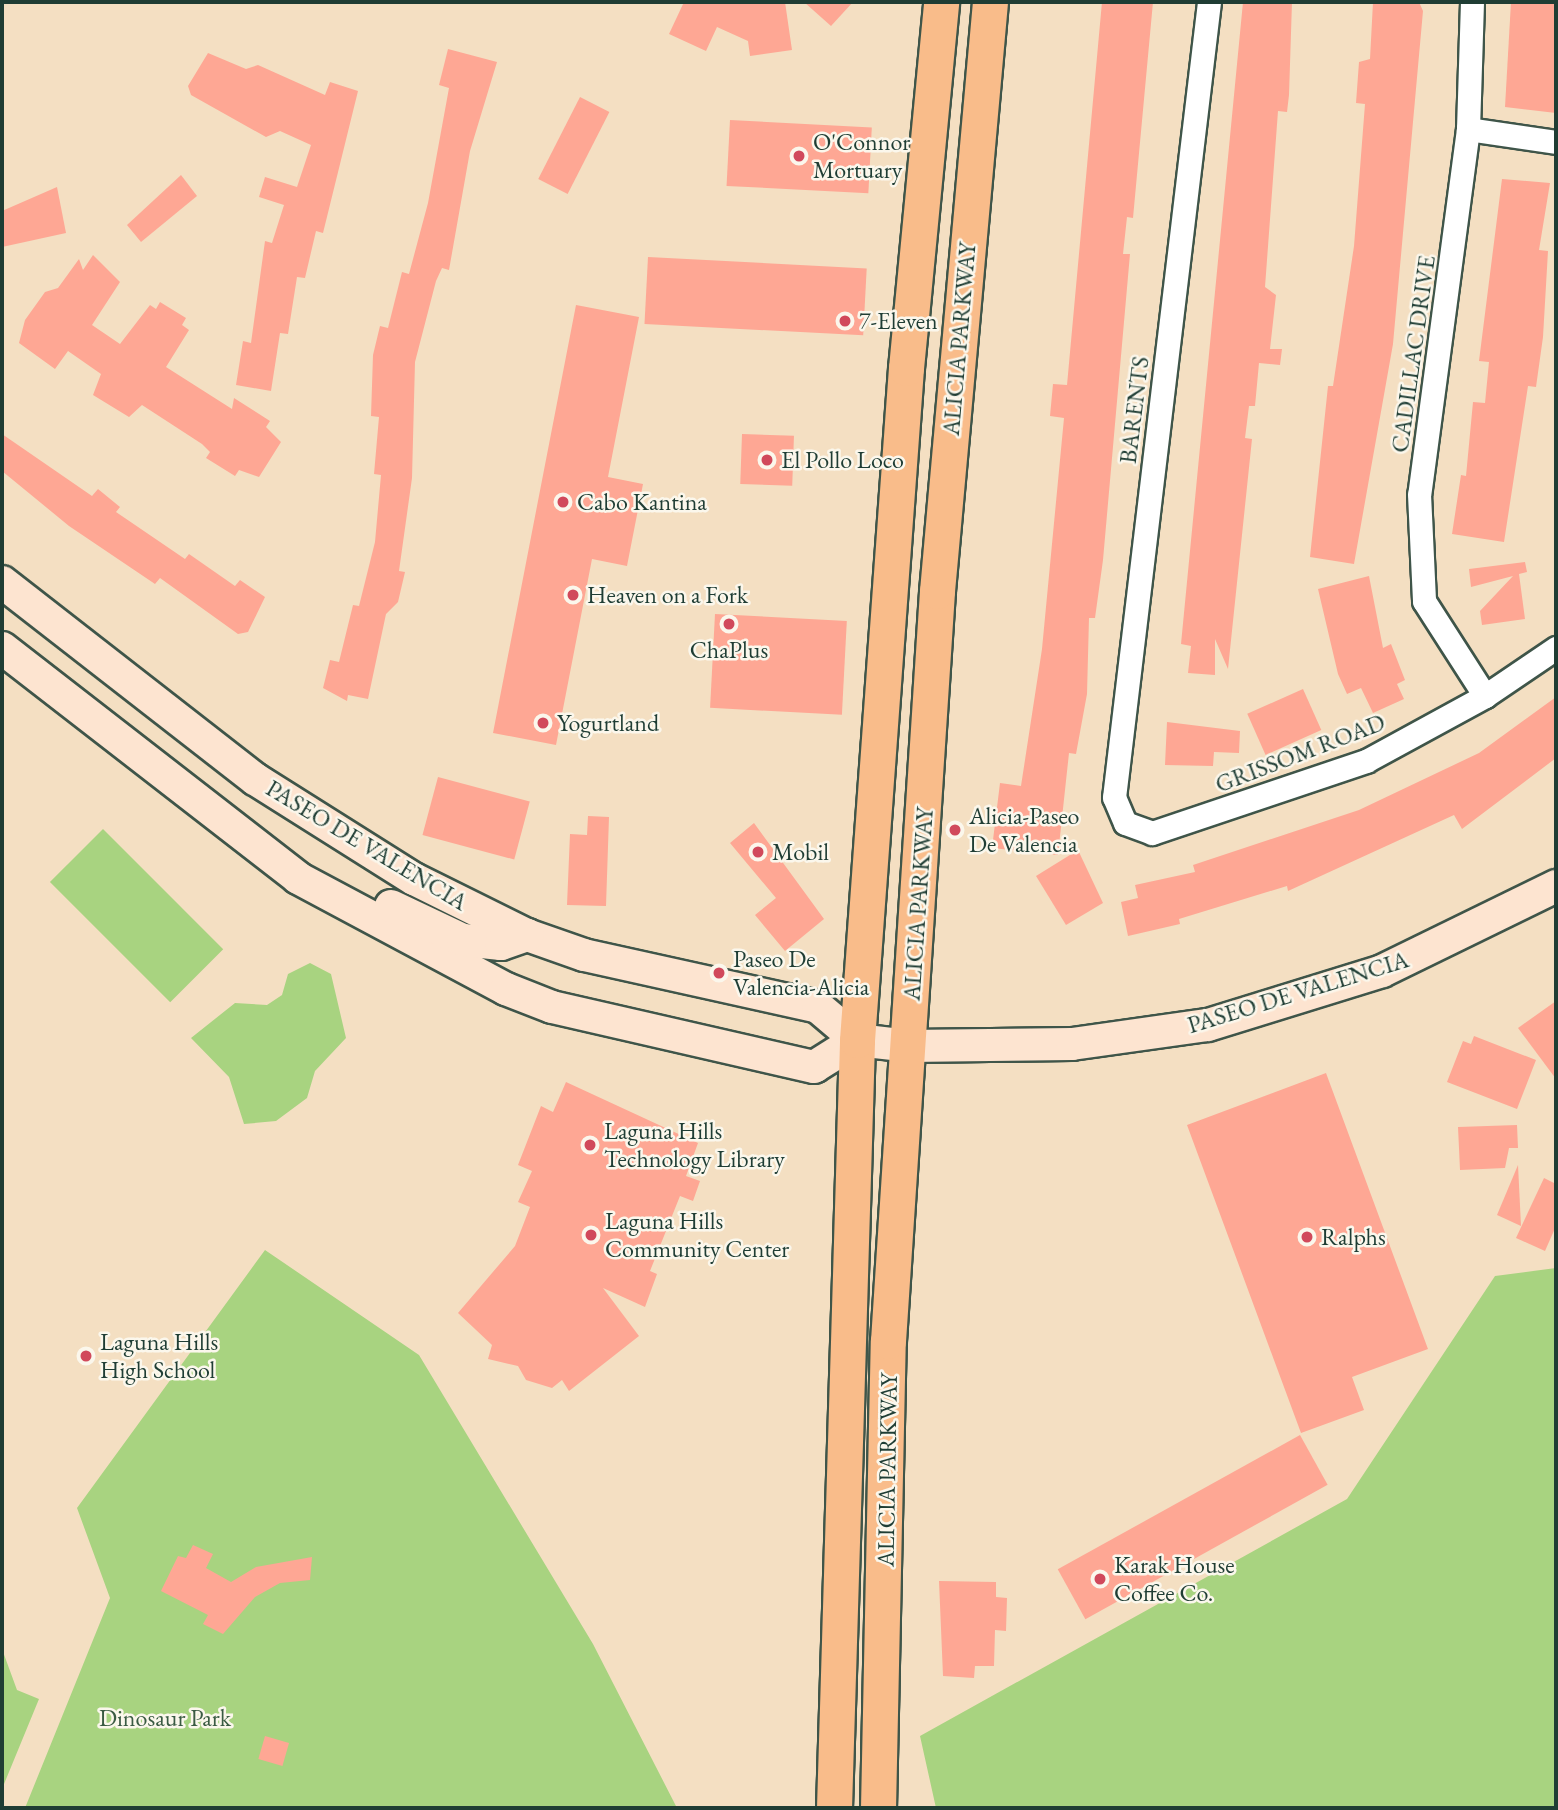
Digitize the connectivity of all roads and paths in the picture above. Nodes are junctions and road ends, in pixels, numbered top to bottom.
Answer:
1 (941, 2) edge
2 (990, 2) edge
3 (1209, 2) edge
4 (1472, 2) edge
5 (1468, 129) junction
6 (1556, 142) edge
7 (906, 368) junction
8 (955, 375) junction
9 (2, 582) edge
10 (2, 648) edge
11 (1556, 648) edge
12 (1485, 696) junction
13 (1125, 823) joint
14 (1556, 887) edge
15 (339, 901) junction
16 (527, 935) junction
17 (858, 1040) junction
18 (909, 1046) junction
19 (887, 1545) junction
20 (841, 1546) junction
21 (834, 1808) edge
22 (878, 1808) edge

1 - 7 main road, ALICIA PARKWAY
2 - 8 main road, ALICIA PARKWAY
3 - 13 street, BARENTS
4 - 5 street, CADILLAC DRIVE
5 - 6 street
5 - 12 street, CADILLAC DRIVE
7 - 8 main road
7 - 17 main road, ALICIA PARKWAY
8 - 18 main road, ALICIA PARKWAY
9 - 16 main road, PASEO DE VALENCIA
10 - 15 main road
11 - 12 street, GRISSOM ROAD
12 - 13 street, GRISSOM ROAD
14 - 18 main road, PASEO DE VALENCIA
15 - 16 main road
15 - 17 main road
16 - 17 main road, PASEO DE VALENCIA
17 - 18 main road, PASEO DE VALENCIA
17 - 20 main road, ALICIA PARKWAY
18 - 19 main road, ALICIA PARKWAY
19 - 20 main road
19 - 22 main road, ALICIA PARKWAY
20 - 21 main road, ALICIA PARKWAY

